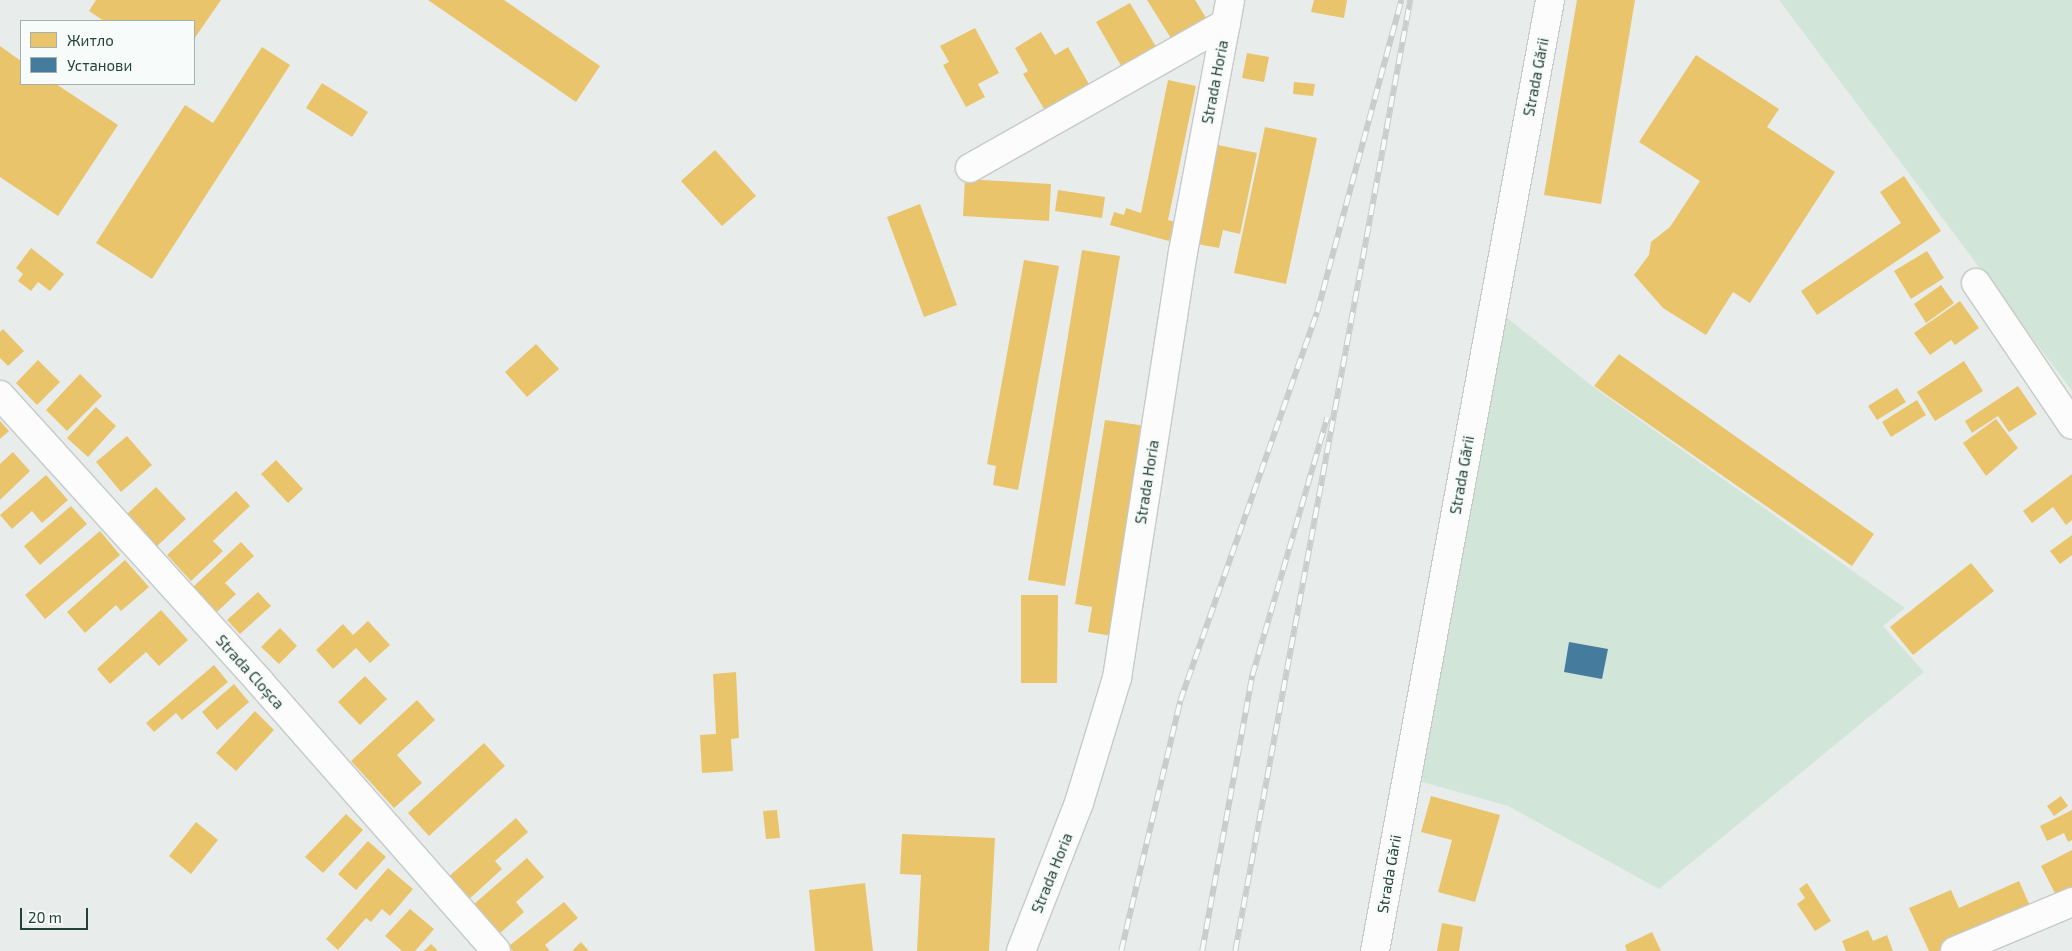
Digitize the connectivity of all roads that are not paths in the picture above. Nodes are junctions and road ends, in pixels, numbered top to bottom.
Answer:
1 (1550, 0) edge
2 (1228, 11) edge
3 (970, 168) dead end
4 (1976, 283) dead end
5 (0, 395) edge
6 (2072, 425) edge
7 (2072, 902) edge
8 (496, 951) edge
9 (1021, 951) edge
10 (1375, 951) edge
11 (1955, 951) edge

1 - 10 street, Strada Gării
2 - 3 street
2 - 9 street, Strada Horia
4 - 6 street
5 - 8 street, Strada Cloșca
7 - 11 street

